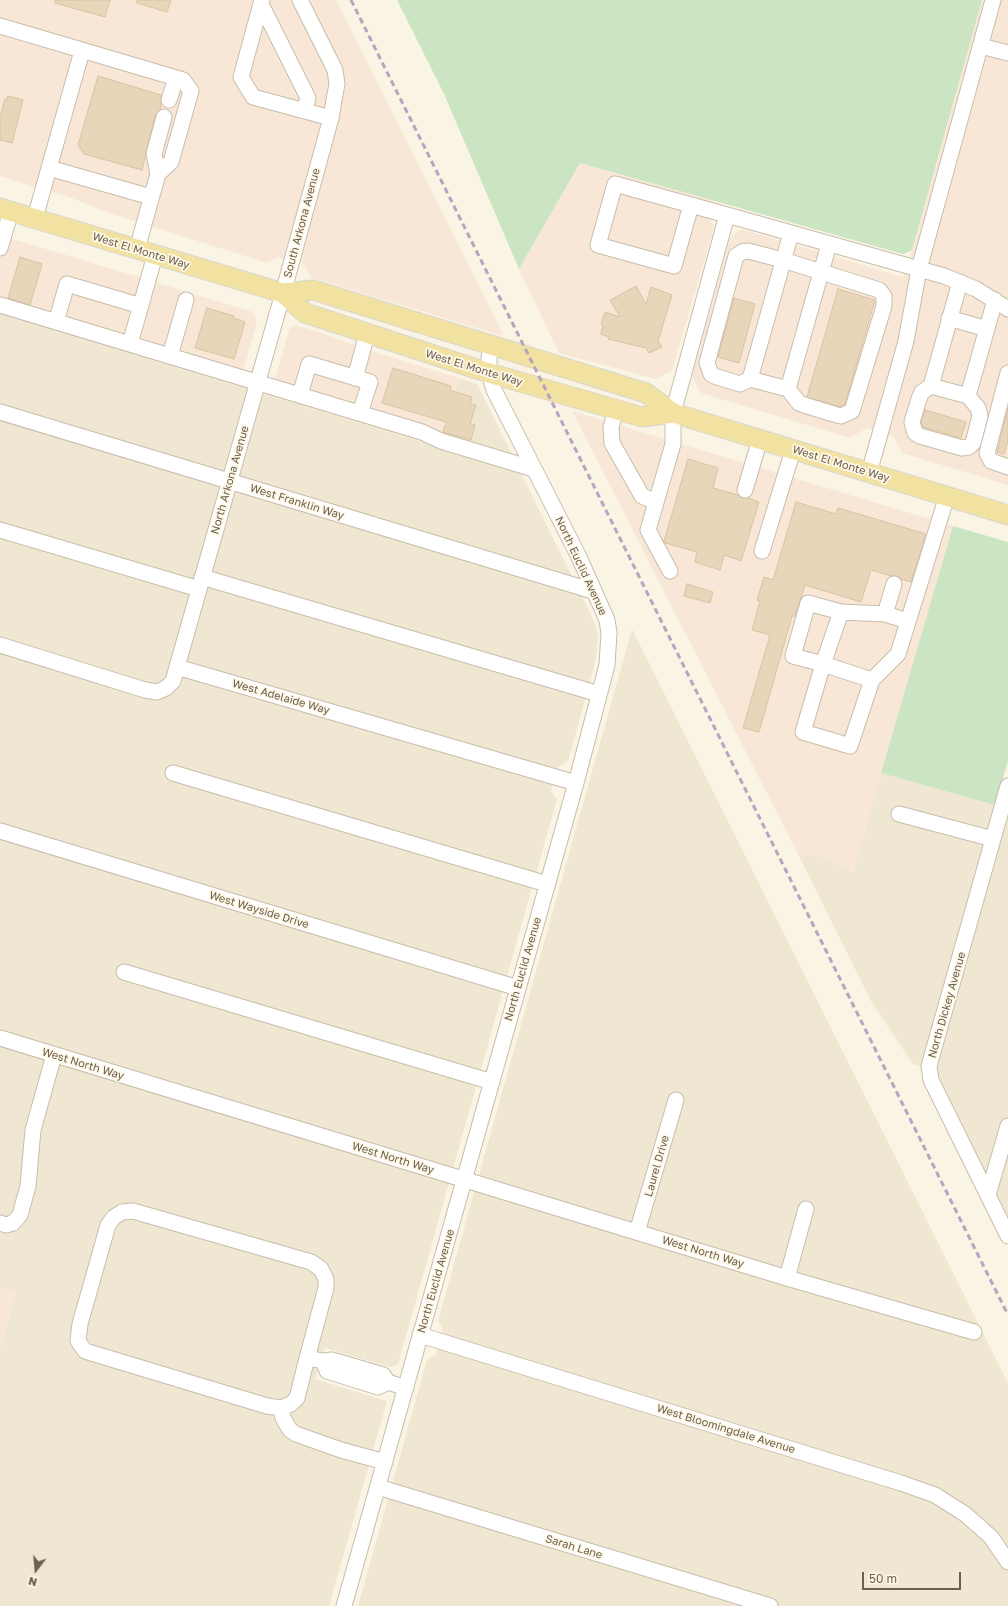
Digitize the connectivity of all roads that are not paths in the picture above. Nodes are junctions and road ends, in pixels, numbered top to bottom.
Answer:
1 (300, 0) edge
2 (994, 0) edge
3 (262, 2) edge
4 (0, 26) edge
5 (981, 46) junction
6 (82, 51) junction
7 (1008, 53) edge
8 (176, 78) junction
9 (169, 100) dead end
10 (304, 111) junction
11 (164, 117) dead end
12 (330, 118) junction
13 (49, 168) junction
14 (158, 174) junction
15 (151, 197) junction
16 (691, 205) junction
17 (6, 210) edge
18 (727, 215) junction
19 (35, 218) junction
20 (791, 233) junction
21 (829, 244) junction
22 (0, 248) edge
23 (137, 249) junction
24 (155, 255) junction
25 (784, 260) junction
26 (919, 269) junction
27 (822, 271) junction
28 (960, 282) junction
29 (283, 293) junction
30 (186, 300) dead end
31 (995, 300) junction
32 (0, 305) edge
33 (141, 306) junction
34 (1008, 309) edge
35 (949, 318) junction
36 (56, 322) junction
37 (987, 329) junction
38 (367, 334) junction
39 (130, 344) junction
40 (491, 345) junction
41 (170, 356) junction
42 (489, 373) junction
43 (1008, 373) edge
44 (355, 378) junction
45 (750, 379) junction
46 (257, 382) junction
47 (931, 386) junction
48 (788, 389) junction
49 (300, 395) junction
50 (968, 396) junction
51 (616, 410) junction
52 (0, 412) edge
53 (360, 413) junction
54 (673, 413) junction
55 (760, 439) junction
56 (793, 450) junction
57 (1008, 468) edge
58 (534, 469) junction
59 (869, 473) junction
60 (230, 482) junction
61 (745, 490) dead end
62 (948, 496) junction
63 (656, 502) junction
64 (1008, 515) edge
65 (0, 530) edge
66 (762, 551) dead end
67 (670, 572) dead end
68 (201, 583) junction
69 (894, 584) dead end
70 (593, 592) junction
71 (841, 612) junction
72 (885, 614) junction
73 (908, 621) junction
74 (0, 645) edge
75 (823, 664) junction
76 (177, 667) junction
77 (872, 680) junction
78 (599, 694) junction
79 (173, 773) dead end
80 (576, 782) junction
81 (1008, 786) edge
82 (900, 814) dead end
83 (0, 831) edge
84 (993, 840) junction
85 (547, 884) junction
86 (124, 972) dead end
87 (518, 988) junction
88 (0, 1038) edge
89 (54, 1055) junction
90 (492, 1082) junction
91 (676, 1100) dead end
92 (1008, 1126) edge
93 (464, 1180) junction
94 (988, 1195) junction
95 (806, 1209) dead end
96 (0, 1223) edge
97 (637, 1232) junction
98 (1008, 1236) edge
99 (787, 1278) junction
100 (974, 1332) dead end
101 (420, 1335) junction
102 (308, 1358) junction
103 (406, 1388) junction
104 (281, 1408) junction
105 (385, 1462) junction
106 (378, 1488) junction
107 (1008, 1562) edge
108 (344, 1606) edge
109 (770, 1606) edge

1 - 12 street, South Arkona Avenue
2 - 5 street
3 - 10 street
3 - 10 street
4 - 6 street
5 - 7 street
5 - 26 street
6 - 8 street
6 - 13 street
8 - 9 street
8 - 14 street
10 - 12 street
11 - 14 street
12 - 29 street, South Arkona Avenue
13 - 15 street
13 - 19 street
14 - 15 street
15 - 23 street
16 - 16 street
16 - 18 street
17 - 19 main road, West El Monte Way
17 - 22 street
18 - 20 street
18 - 54 street
19 - 23 main road, West El Monte Way
20 - 21 street
20 - 25 street
21 - 26 street
21 - 27 street
23 - 24 main road, West El Monte Way
24 - 29 main road, West El Monte Way
24 - 33 street
25 - 27 street
25 - 45 street
25 - 45 street
26 - 28 street
26 - 59 street
27 - 48 street
27 - 48 street
28 - 31 street
28 - 35 street
29 - 38 main road, West El Monte Way
29 - 40 main road, West El Monte Way
29 - 46 street, North Arkona Avenue
30 - 41 street
31 - 34 street
31 - 37 street
32 - 36 street
33 - 36 street
33 - 39 street
35 - 37 street
35 - 47 street
36 - 39 street
37 - 50 street
38 - 42 main road, West El Monte Way
38 - 44 street
39 - 41 street
40 - 42 street, North Euclid Avenue
40 - 54 main road, West El Monte Way
41 - 46 street
42 - 51 main road, West El Monte Way
42 - 58 street, North Euclid Avenue
43 - 57 street
44 - 49 street
44 - 53 street
45 - 48 street
46 - 49 street
46 - 60 street, North Arkona Avenue
47 - 50 street
47 - 50 street
49 - 53 street
51 - 54 main road, West El Monte Way
51 - 63 street
52 - 60 street, West Franklin Way
53 - 58 street
54 - 55 main road, West El Monte Way
54 - 63 street
55 - 56 main road, West El Monte Way
55 - 61 street
56 - 59 main road, West El Monte Way
56 - 66 street
58 - 70 street, North Euclid Avenue
59 - 62 main road, West El Monte Way
60 - 68 street, North Arkona Avenue
60 - 70 street, West Franklin Way
62 - 64 main road, West El Monte Way
62 - 73 street
63 - 67 street
65 - 68 street
68 - 76 street, North Arkona Avenue
68 - 78 street
69 - 72 street
70 - 78 street, North Euclid Avenue
71 - 72 street
71 - 75 street
71 - 75 street
72 - 73 street
73 - 77 street
74 - 76 street
75 - 77 street
75 - 77 street
76 - 80 street, West Adelaide Way
78 - 80 street, North Euclid Avenue
79 - 85 street
80 - 85 street, North Euclid Avenue
81 - 84 street, North Dickey Avenue
82 - 84 street
83 - 87 street, West Wayside Drive
84 - 94 street, North Dickey Avenue
85 - 87 street, North Euclid Avenue
86 - 90 street
87 - 90 street, North Euclid Avenue
88 - 89 street, West North Way
89 - 93 street, West North Way
89 - 96 street
90 - 93 street, North Euclid Avenue
91 - 97 street, Laurel Drive
92 - 94 street
93 - 97 street, West North Way
93 - 101 street, North Euclid Avenue
94 - 98 street, North Dickey Avenue
95 - 99 street
97 - 99 street, West North Way
99 - 100 street, West North Way
101 - 103 street, North Euclid Avenue
101 - 107 street, West Bloomingdale Avenue
102 - 103 street
102 - 104 street
102 - 104 street
103 - 105 street, North Euclid Avenue
104 - 105 street
105 - 106 street, North Euclid Avenue
106 - 108 street, North Euclid Avenue
106 - 109 street, Sarah Lane

